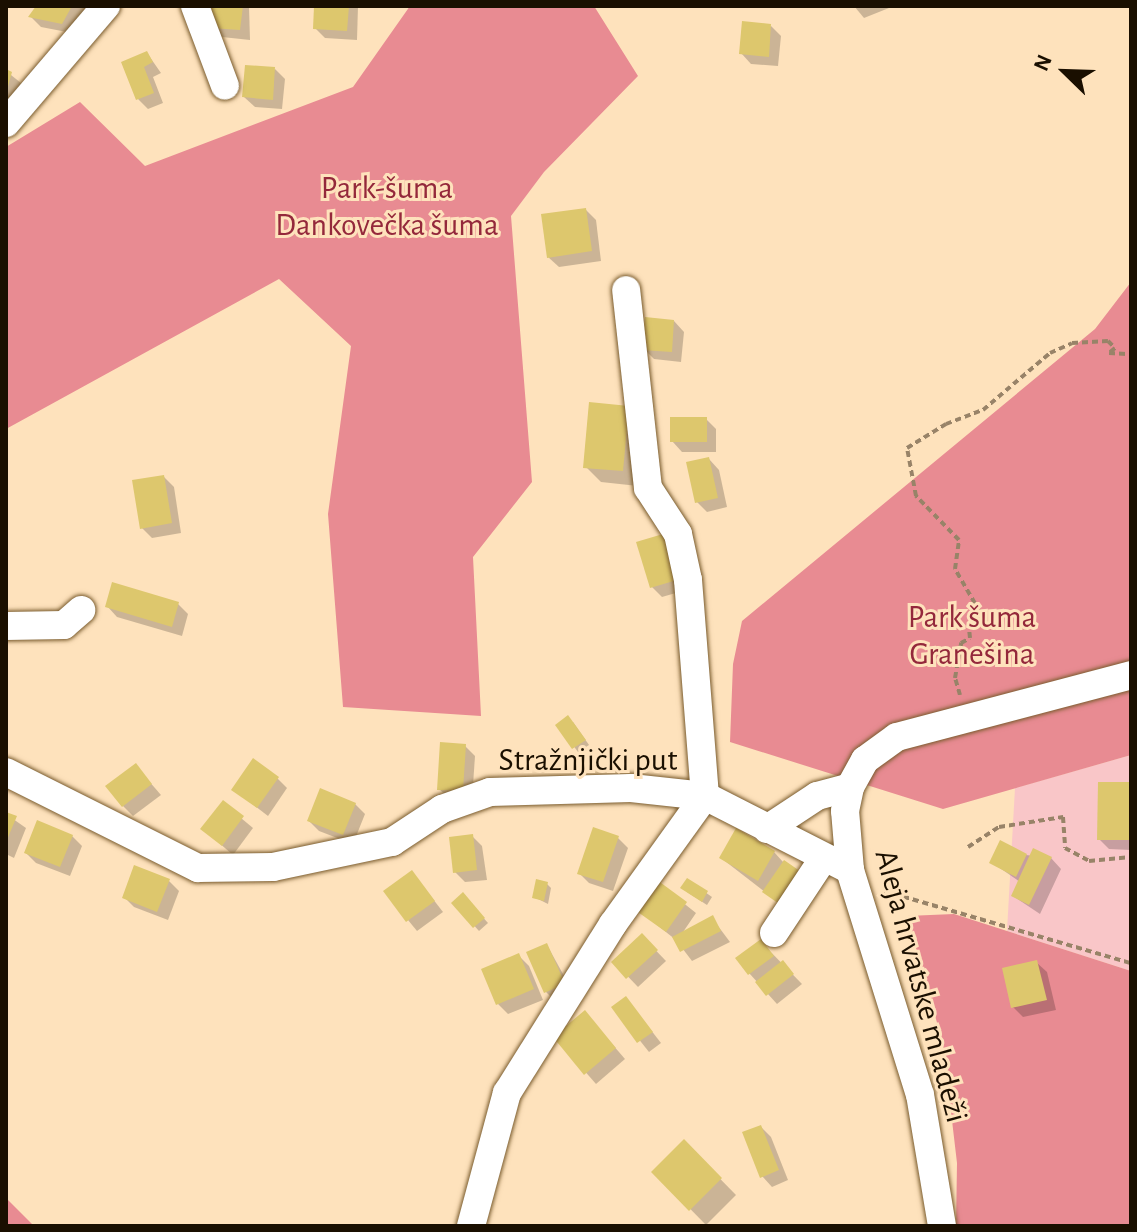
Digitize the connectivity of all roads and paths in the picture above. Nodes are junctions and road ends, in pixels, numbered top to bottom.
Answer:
1 (106, 6) edge
2 (195, 6) edge
3 (225, 86) dead end
4 (6, 123) edge
5 (626, 290) dead end
6 (1131, 354) edge
7 (81, 610) dead end
8 (6, 626) edge
9 (1131, 675) edge
10 (966, 718) junction
11 (6, 772) edge
12 (850, 787) junction
13 (705, 796) junction
14 (767, 829) junction
15 (968, 847) dead end
16 (1131, 857) edge
17 (823, 859) junction
18 (850, 870) junction
19 (774, 933) dead end
20 (1131, 963) edge
21 (471, 1226) edge
22 (942, 1226) edge

1 - 4 street
2 - 3 street
5 - 13 street
6 - 10 path
7 - 8 street
9 - 10 street, Aleja hrvatske mladeži
10 - 12 street, Aleja hrvatske mladeži
11 - 13 street, Stražnjički put
12 - 14 street
12 - 18 street, Aleja hrvatske mladeži
13 - 14 street, Stražnjički put
13 - 21 street
14 - 17 street, Stražnjički put
15 - 16 path
17 - 18 street, Stražnjički put
17 - 19 street
18 - 20 path
18 - 22 street, Aleja hrvatske mladeži

